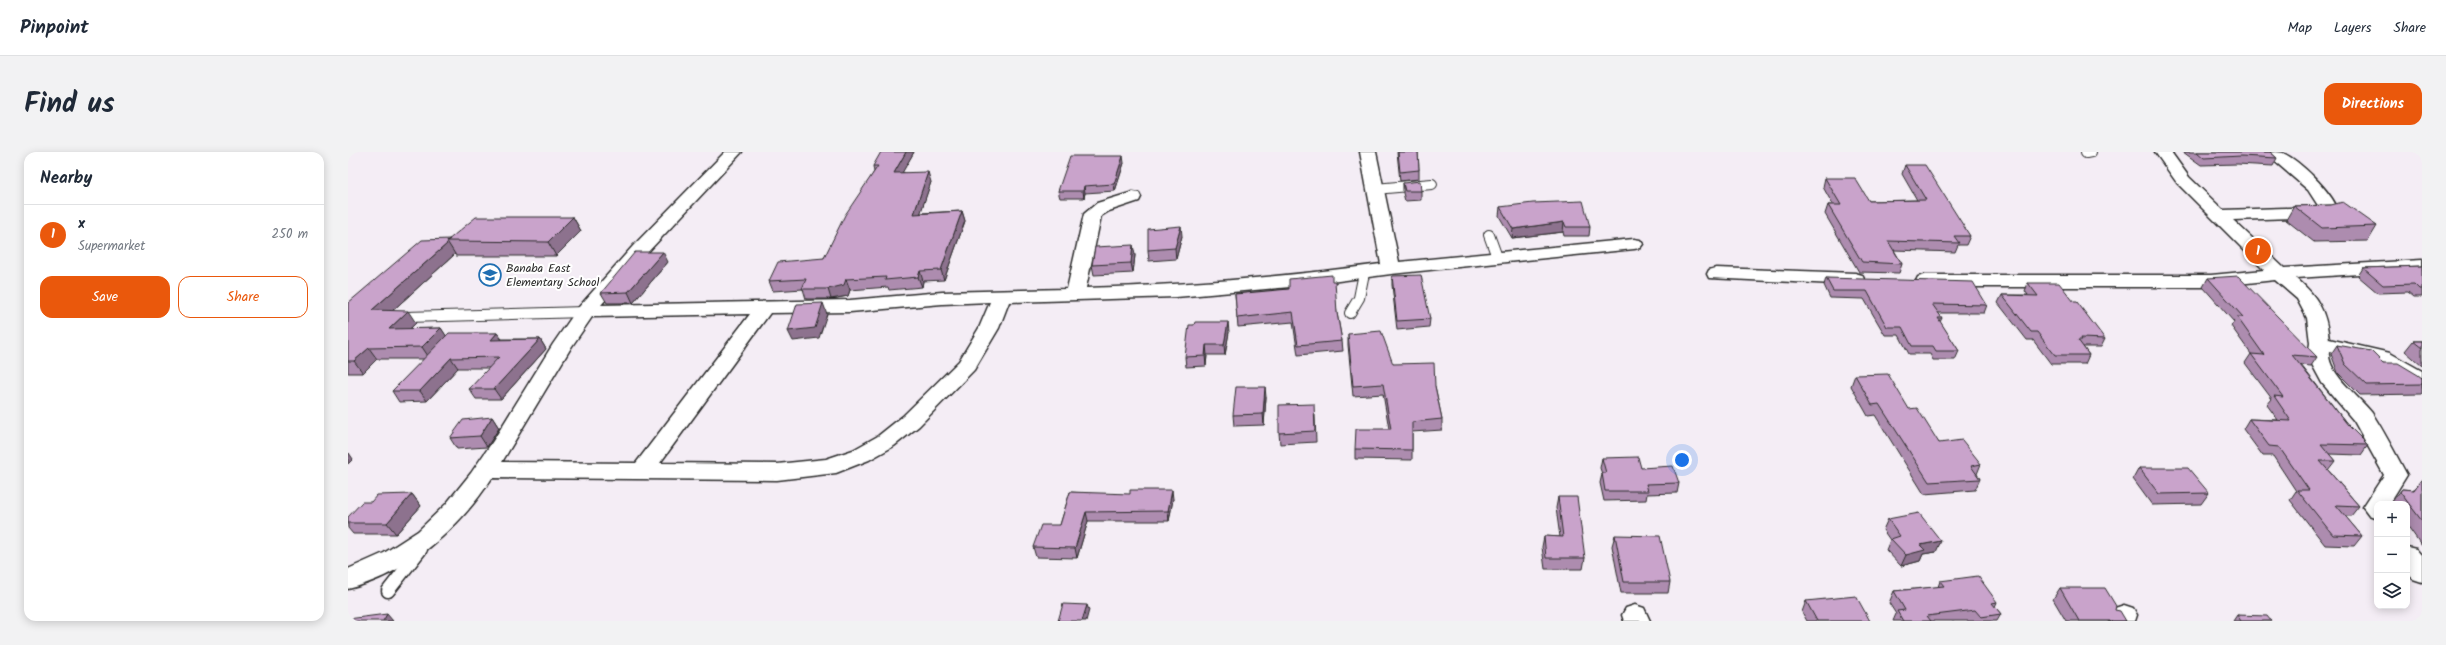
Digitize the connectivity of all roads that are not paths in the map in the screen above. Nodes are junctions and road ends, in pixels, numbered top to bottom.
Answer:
1 (734, 152) edge
2 (1368, 152) edge
3 (2163, 152) edge
4 (2272, 152) edge
5 (1432, 184) dead end
6 (1375, 189) junction
7 (1133, 197) dead end
8 (2218, 215) junction
9 (1489, 235) dead end
10 (1634, 244) dead end
11 (1497, 257) junction
12 (2422, 265) edge
13 (1391, 268) junction
14 (1364, 273) junction
15 (1716, 274) dead end
16 (2279, 274) junction
17 (1875, 279) edge
18 (1907, 280) edge
19 (1076, 293) junction
20 (1002, 295) junction
21 (764, 308) junction
22 (585, 312) junction
23 (1350, 313) dead end
24 (406, 317) edge
25 (2320, 343) junction
26 (2422, 380) edge
27 (486, 470) junction
28 (643, 470) junction
29 (2379, 501) edge
30 (431, 535) junction
31 (2410, 559) edge
32 (2422, 572) edge
33 (349, 580) edge
34 (388, 591) dead end

1 - 22 street
2 - 6 street
3 - 8 street
4 - 8 street
5 - 6 lane
6 - 13 street
7 - 19 street
8 - 16 street
9 - 11 lane
10 - 11 street
11 - 13 street
12 - 16 street
13 - 14 street
14 - 19 street
14 - 23 lane
15 - 17 street
16 - 18 street
16 - 25 street
19 - 20 street
20 - 21 street
20 - 28 street
21 - 22 street
21 - 28 street
22 - 24 lane
22 - 27 street
25 - 26 street
25 - 29 street
27 - 28 street
27 - 30 street
30 - 33 street
30 - 34 lane
31 - 32 street

